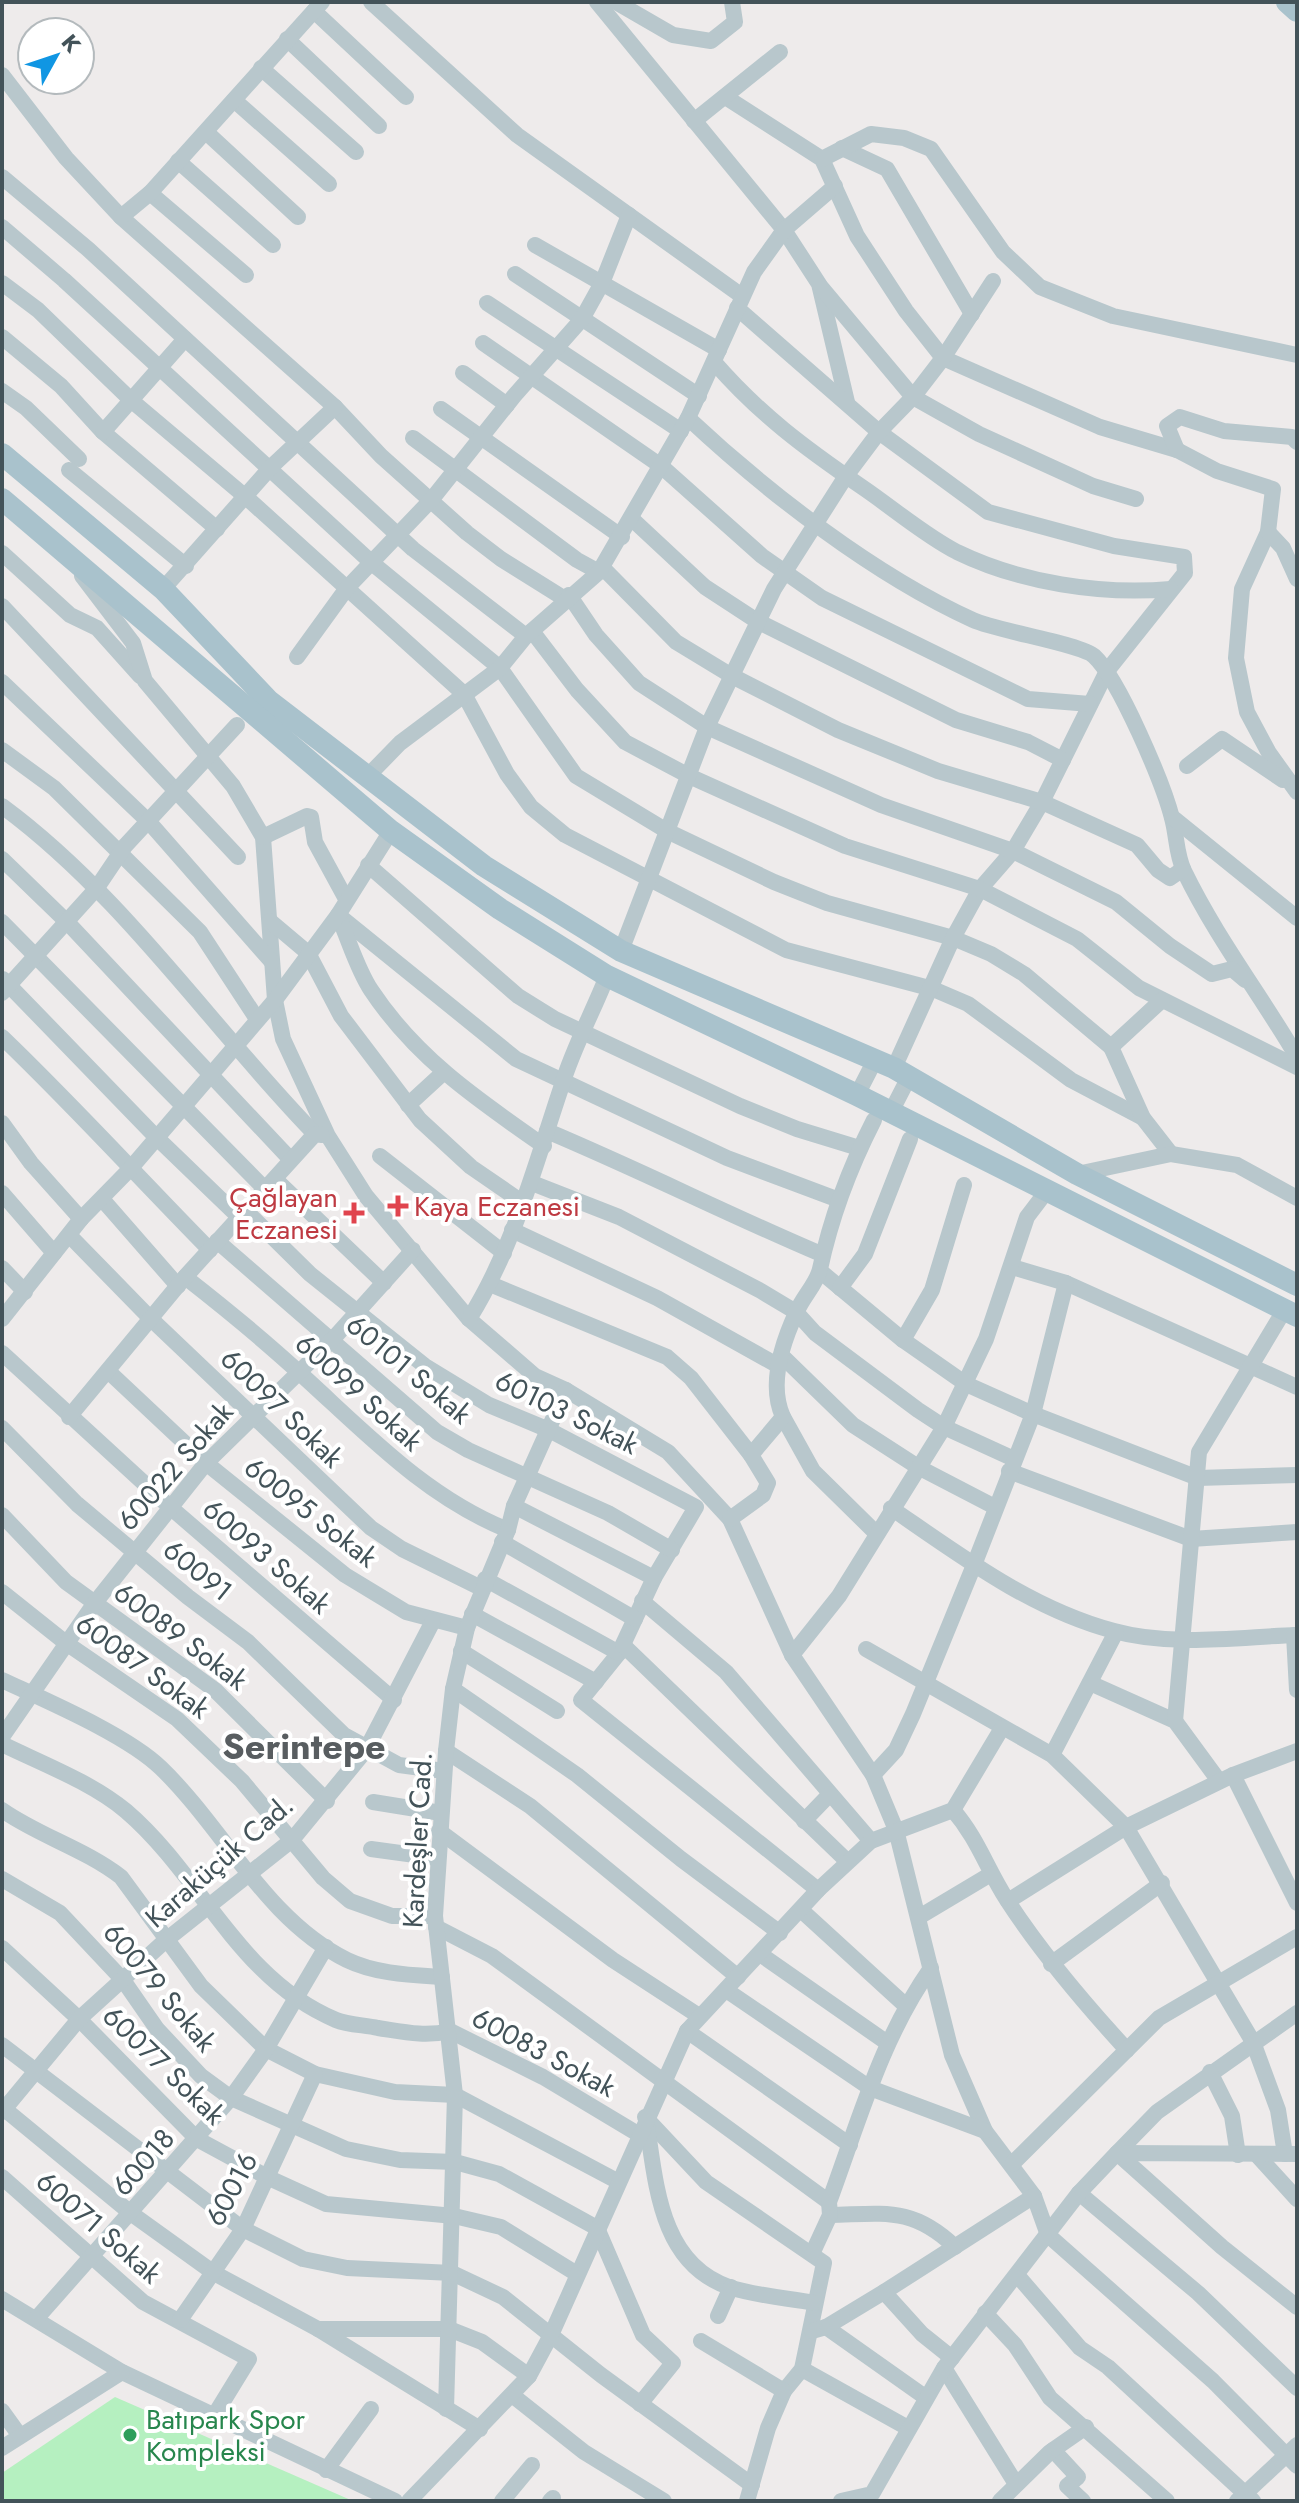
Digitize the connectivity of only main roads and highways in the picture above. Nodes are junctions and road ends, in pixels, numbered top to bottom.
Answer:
1 (1287, 2) edge
2 (1297, 11) edge
3 (2, 454) edge
4 (2, 499) edge
5 (1297, 1285) edge
6 (1291, 1312) edge

1 - 2 main road
3 - 5 main road
4 - 6 main road

